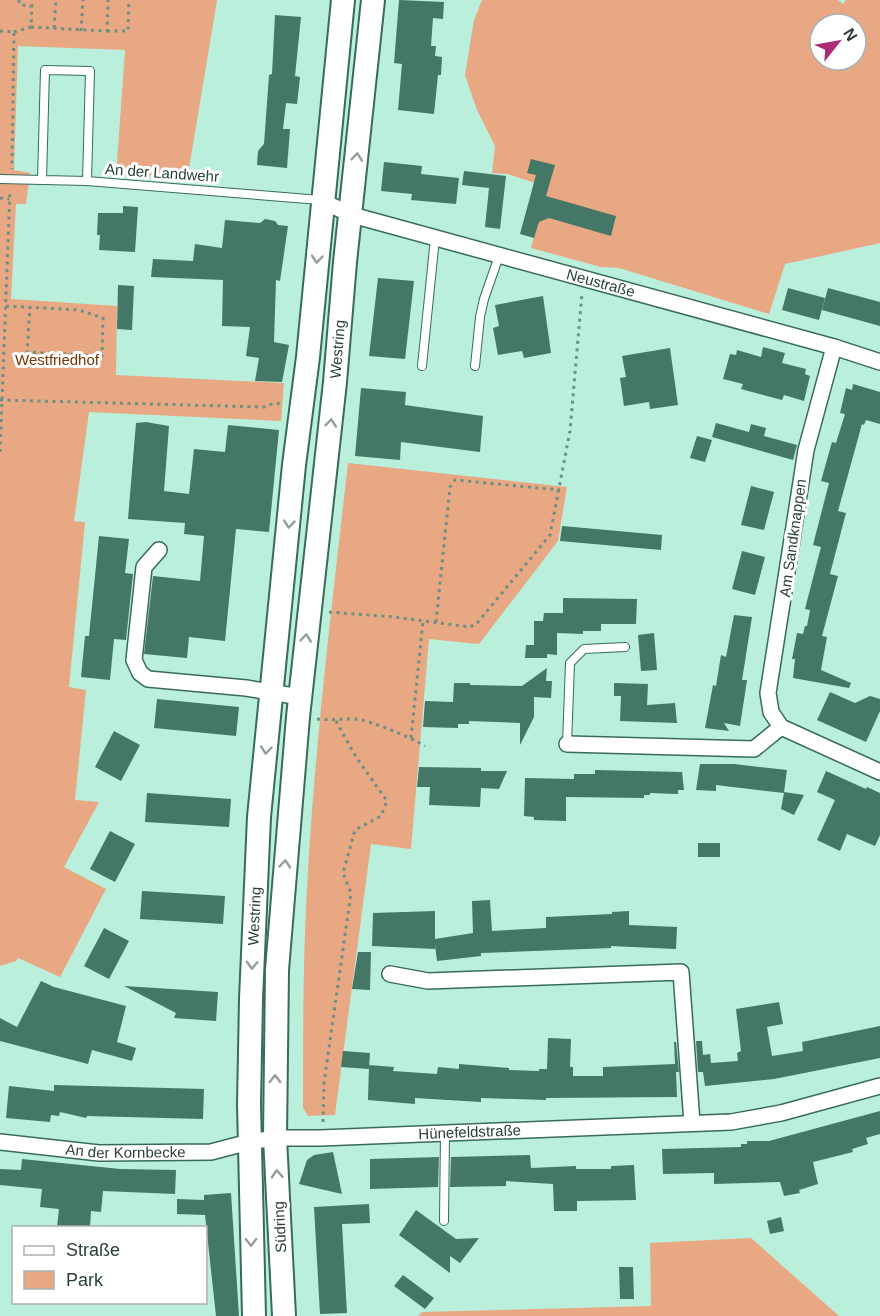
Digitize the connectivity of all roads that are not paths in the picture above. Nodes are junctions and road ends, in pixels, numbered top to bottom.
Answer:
1 (343, 0) edge
2 (373, 0) edge
3 (0, 179) edge
4 (42, 180) junction
5 (87, 181) junction
6 (322, 201) junction
7 (352, 215) junction
8 (435, 238) junction
9 (499, 256) junction
10 (834, 347) junction
11 (880, 362) edge
12 (422, 366) dead end
13 (475, 366) dead end
14 (159, 550) dead end
15 (625, 647) dead end
16 (272, 692) junction
17 (299, 707) junction
18 (781, 728) junction
19 (567, 744) joint
20 (880, 772) edge
21 (390, 974) dead end
22 (880, 1086) edge
23 (692, 1123) junction
24 (445, 1133) junction
25 (275, 1138) junction
26 (0, 1142) edge
27 (249, 1142) junction
28 (444, 1221) dead end
29 (254, 1316) edge
30 (284, 1316) edge

1 - 6 main road, Westring
7 -> 2 main road, Westring
3 - 4 lane, An der Landwehr
4 - 5 lane, An der Landwehr
4 - 5 lane
5 - 6 lane, An der Landwehr
6 - 7 street, Neustraße
6 -> 16 main road, Westring
7 - 8 street, Neustraße
17 -> 7 main road, Westring
8 - 9 street, Neustraße
8 - 12 lane
9 - 10 street, Neustraße
9 - 13 lane
10 - 11 street, Neustraße
10 - 18 street, Am Sandknappen
14 - 16 street
15 - 19 lane
16 - 17 street
16 -> 27 main road, Westring
25 -> 17 main road, Westring
18 - 19 street
18 - 20 street
21 - 23 street
22 - 23 street, Hünefeldstraße
23 - 24 street, Hünefeldstraße
24 - 25 street, Hünefeldstraße
24 - 28 lane
25 - 27 street, Hünefeldstraße
30 -> 25 main road, Südring
26 - 27 street, An der Kornbecke
27 -> 29 main road, Südring

